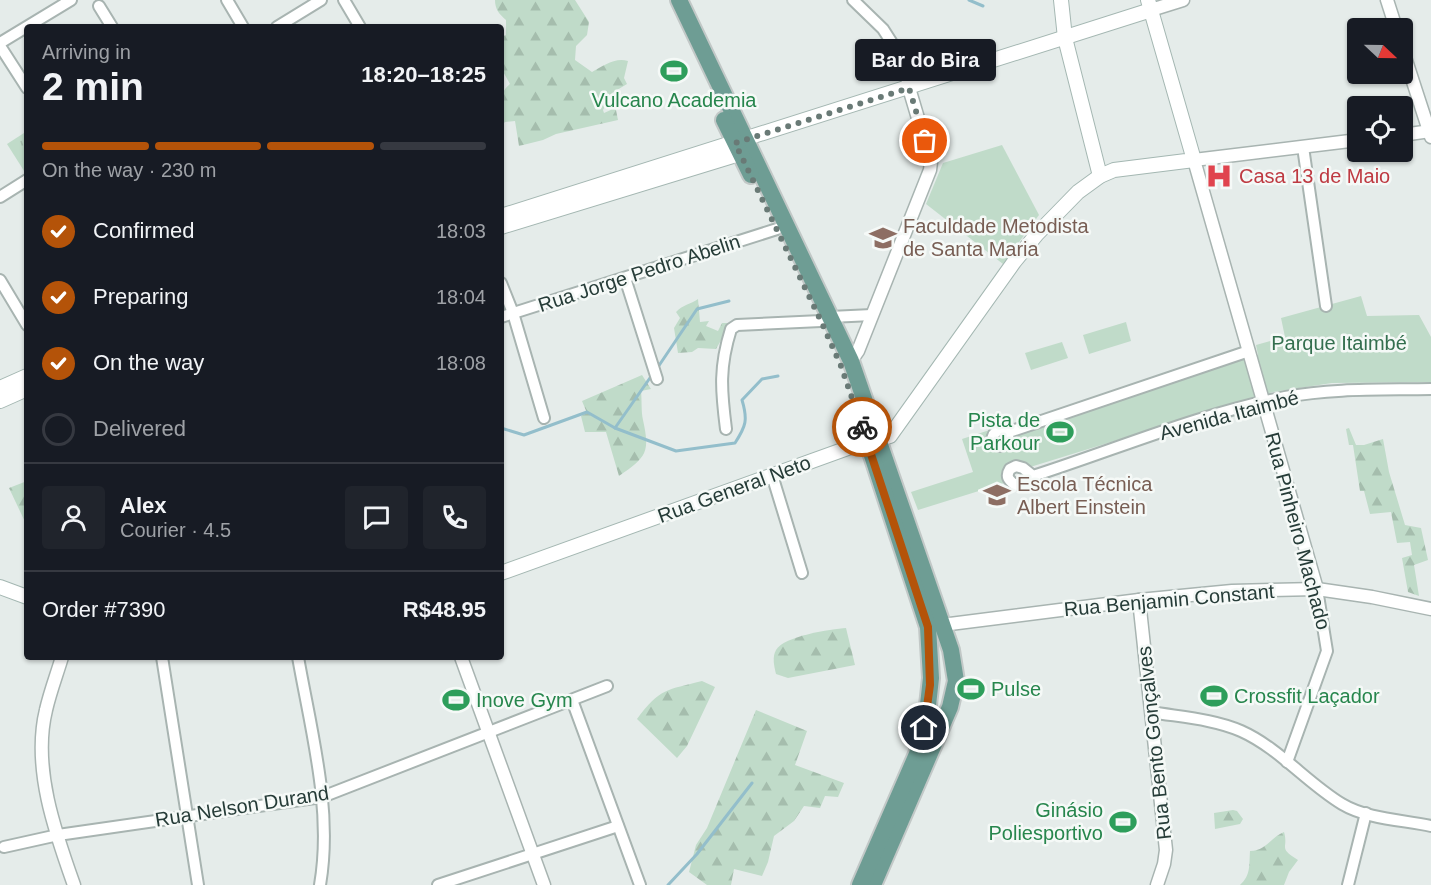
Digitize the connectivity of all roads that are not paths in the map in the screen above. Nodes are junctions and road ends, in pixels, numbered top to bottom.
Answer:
1 (71, 0) edge
2 (227, 0) edge
3 (321, 0) edge
4 (344, 0) edge
5 (667, 0) edge
6 (679, 0) edge
7 (854, 0) edge
8 (1061, 0) edge
9 (1182, 0) edge
10 (1387, 0) edge
11 (1149, 5) edge
12 (99, 6) dead end
13 (1393, 18) edge
14 (33, 24) edge
15 (110, 24) edge
16 (241, 24) edge
17 (282, 24) edge
18 (358, 24) edge
19 (24, 30) edge
20 (1065, 38) junction
21 (0, 45) edge
22 (1413, 81) edge
23 (24, 83) edge
24 (909, 88) junction
25 (1430, 133) edge
26 (1413, 134) edge
27 (1347, 141) edge
28 (743, 147) junction
29 (1304, 147) junction
30 (1194, 160) junction
31 (1100, 176) junction
32 (24, 182) edge
33 (0, 197) edge
34 (504, 215) edge
35 (504, 226) edge
36 (777, 229) junction
37 (625, 278) junction
38 (0, 280) edge
39 (504, 290) edge
40 (1326, 306) dead end
41 (513, 313) junction
42 (872, 315) junction
43 (504, 316) edge
44 (825, 319) junction
45 (24, 320) edge
46 (1249, 351) junction
47 (851, 361) junction
48 (24, 377) edge
49 (657, 379) dead end
50 (0, 388) edge
51 (1431, 389) edge
52 (24, 390) edge
53 (0, 401) edge
54 (1263, 402) junction
55 (544, 418) dead end
56 (726, 429) dead end
57 (1009, 432) dead end
58 (873, 440) junction
59 (772, 475) junction
60 (1033, 476) dead end
61 (504, 572) edge
62 (802, 573) dead end
63 (0, 587) edge
64 (1317, 588) junction
65 (24, 596) edge
66 (1138, 600) junction
67 (1431, 609) edge
68 (942, 625) junction
69 (61, 660) edge
70 (162, 660) edge
71 (299, 660) edge
72 (462, 660) edge
73 (930, 685) junction
74 (607, 686) dead end
75 (955, 691) junction
76 (572, 700) junction
77 (1151, 712) junction
78 (488, 732) junction
79 (1287, 762) junction
80 (322, 796) junction
81 (1366, 813) junction
82 (188, 816) junction
83 (618, 826) junction
84 (1431, 826) edge
85 (58, 835) junction
86 (4, 847) dead end
87 (533, 854) junction
88 (74, 885) edge
89 (198, 885) edge
90 (320, 885) edge
91 (438, 885) edge
92 (544, 885) edge
93 (640, 885) edge
94 (860, 885) edge
95 (873, 885) edge
96 (1157, 885) edge
97 (1348, 885) edge

1 - 14 street
2 - 16 street
3 - 17 street
4 - 18 street
5 - 28 main road
6 - 28 main road
7 - 24 street
8 - 20 main road
9 - 11 street
10 - 13 street
11 - 20 main road
11 - 30 main road
12 - 15 street
19 - 21 street
20 - 24 main road
20 - 31 main road
21 - 23 street
22 - 25 street
24 - 28 main road
24 - 42 street
25 - 26 street
27 - 29 street
28 - 34 main road
28 - 35 main road
28 - 36 main road
28 - 44 main road
29 - 30 street
29 - 40 street
30 - 31 main road
30 - 46 street
31 - 58 main road, Rua General Neto
32 - 33 street
36 - 37 street, Rua Jorge Pedro Abelin
36 - 44 main road
37 - 41 street, Rua Jorge Pedro Abelin
37 - 49 street
38 - 45 street
39 - 41 street
41 - 43 street, Rua Jorge Pedro Abelin
41 - 55 street
42 - 44 street
42 - 47 street
44 - 47 main road
44 - 56 street
44 - 58 main road
46 - 54 street, Rua Pinheiro Machado
46 - 57 street
47 - 58 main road
48 - 50 main road
51 - 54 street, Avenida Itaimbé
52 - 53 main road
54 - 60 street, Avenida Itaimbé
54 - 64 street, Rua Pinheiro Machado
58 - 59 main road, Rua General Neto
58 - 68 main road
58 - 73 main road
59 - 61 main road, Rua General Neto
59 - 62 street
63 - 65 main road
64 - 66 street, Rua Benjamin Constant
64 - 67 street, Rua Benjamin Constant
64 - 79 street, Rua Pinheiro Machado
66 - 68 street, Rua Benjamin Constant
66 - 77 street, Rua Bento Gonçalves
68 - 75 main road
69 - 85 street
70 - 82 street
71 - 80 street
72 - 78 street
73 - 75 main road
73 - 94 main road
74 - 76 street, Rua Nelson Durand
75 - 95 main road
76 - 78 street, Rua Nelson Durand
76 - 83 street
77 - 79 street
77 - 96 street, Rua Bento Gonçalves
78 - 80 street, Rua Nelson Durand
78 - 87 street
79 - 81 street
80 - 82 street, Rua Nelson Durand
80 - 90 street
81 - 84 street
81 - 97 street
82 - 85 street, Rua Nelson Durand
82 - 89 street
83 - 87 street
83 - 93 street
85 - 86 street, Rua Nelson Durand
85 - 88 street
87 - 91 street
87 - 92 street

